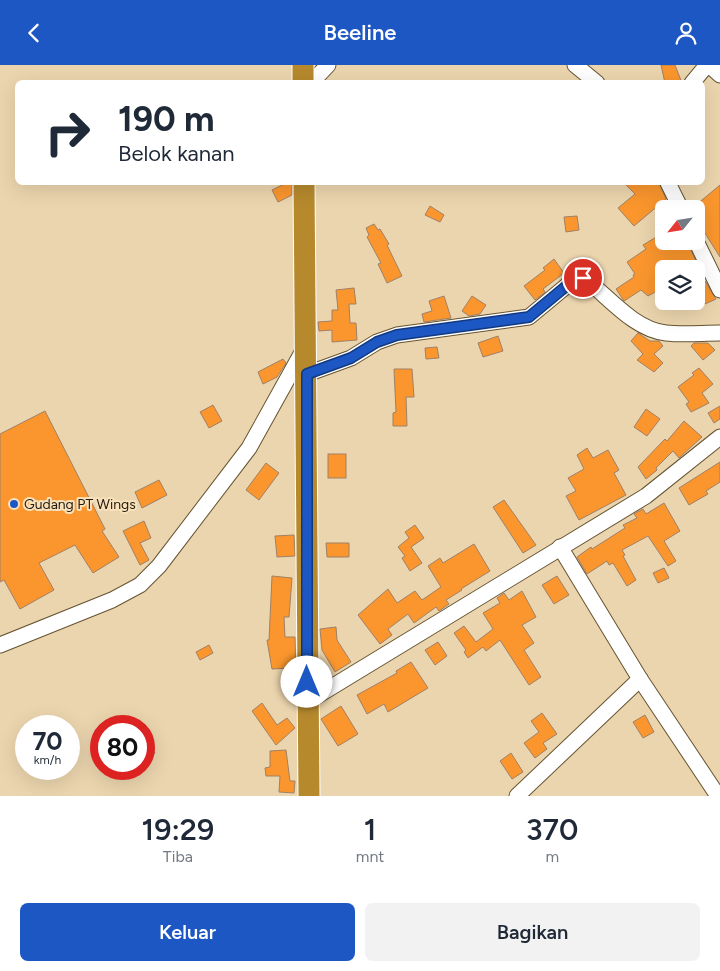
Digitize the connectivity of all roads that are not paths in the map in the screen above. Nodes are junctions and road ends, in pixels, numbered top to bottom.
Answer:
1 (303, 65) edge
2 (328, 65) edge
3 (575, 65) edge
4 (708, 65) edge
5 (720, 75) edge
6 (303, 80) edge
7 (314, 80) edge
8 (593, 80) edge
9 (695, 80) edge
10 (304, 185) edge
11 (669, 185) edge
12 (676, 200) edge
13 (700, 250) edge
14 (720, 289) edge
15 (720, 333) edge
16 (305, 348) junction
17 (307, 374) junction
18 (720, 437) edge
19 (560, 547) junction
20 (0, 645) edge
21 (640, 679) junction
22 (307, 702) junction
23 (309, 796) edge
24 (517, 796) edge
25 (718, 796) edge

1 - 6 highway
2 - 7 street
3 - 8 street
4 - 5 street
4 - 9 street
10 - 16 highway
11 - 12 street
13 - 14 street
15 - 17 street
16 - 17 highway
16 - 20 street
17 - 22 highway
18 - 19 street
19 - 21 street
19 - 22 street
21 - 24 street
21 - 25 street
22 - 23 highway

